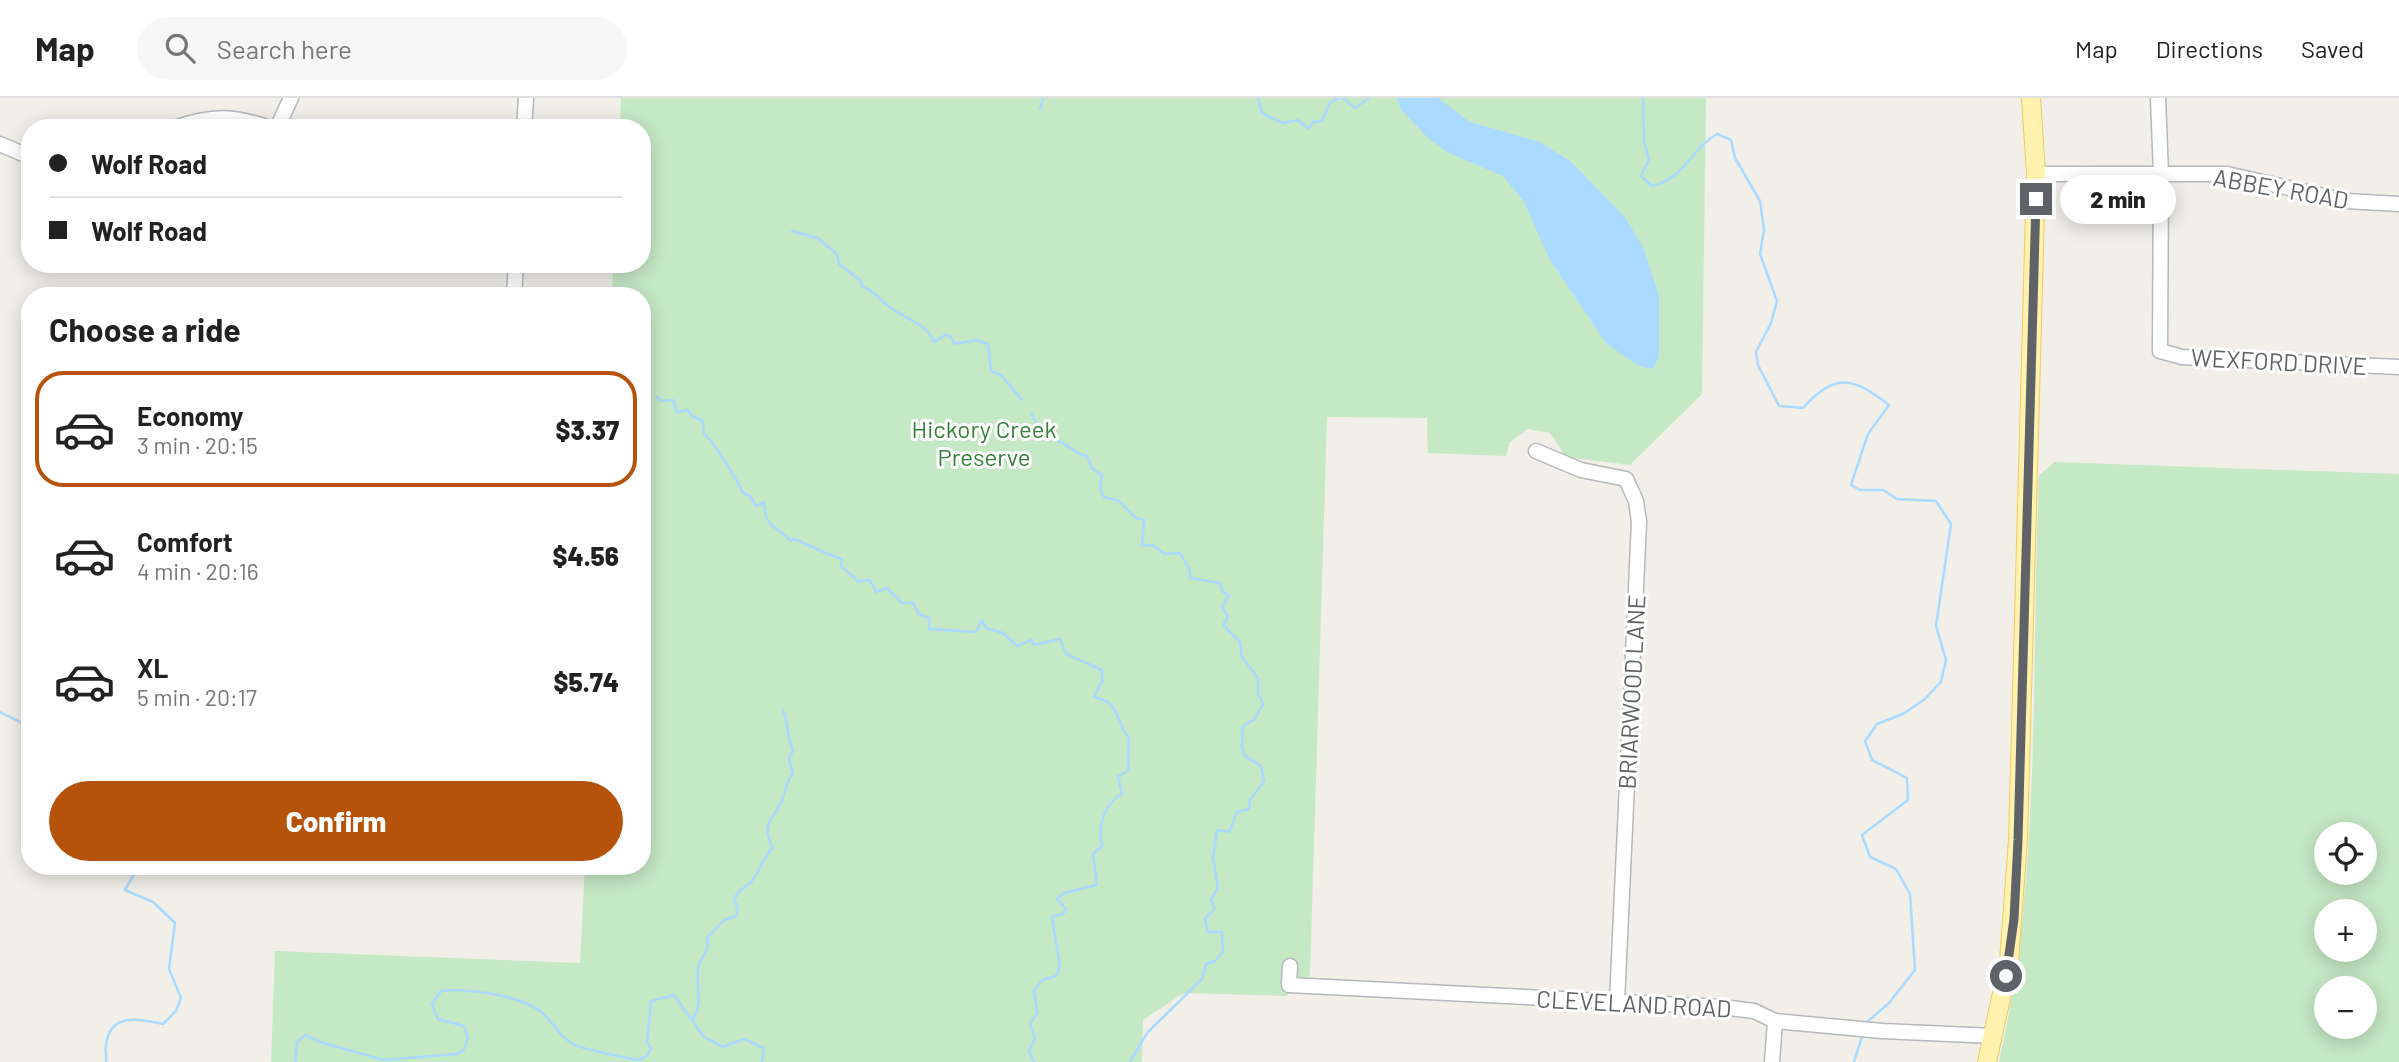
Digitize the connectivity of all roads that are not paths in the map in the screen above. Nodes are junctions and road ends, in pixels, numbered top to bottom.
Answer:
1 (291, 98) edge
2 (526, 98) edge
3 (2031, 98) edge
4 (2158, 98) edge
5 (202, 119) edge
6 (245, 119) edge
7 (281, 119) edge
8 (525, 119) edge
9 (0, 144) edge
10 (21, 153) edge
11 (2036, 174) junction
12 (2161, 174) junction
13 (2399, 204) edge
14 (2399, 367) edge
15 (1536, 451) dead end
16 (1290, 967) dead end
17 (1617, 1002) junction
18 (1775, 1021) junction
19 (1994, 1036) junction
20 (1772, 1062) edge
21 (1987, 1062) edge

1 - 7 street
2 - 8 street
3 - 11 main road
4 - 12 street
5 - 6 street
9 - 10 street
11 - 12 street, ABBEY ROAD
11 - 19 main road
12 - 13 street, ABBEY ROAD
12 - 14 street, WEXFORD DRIVE
15 - 17 street, BRIARWOOD LANE
16 - 17 street, CLEVELAND ROAD
17 - 18 street, CLEVELAND ROAD
18 - 19 street, CLEVELAND ROAD
18 - 20 street
19 - 21 main road

